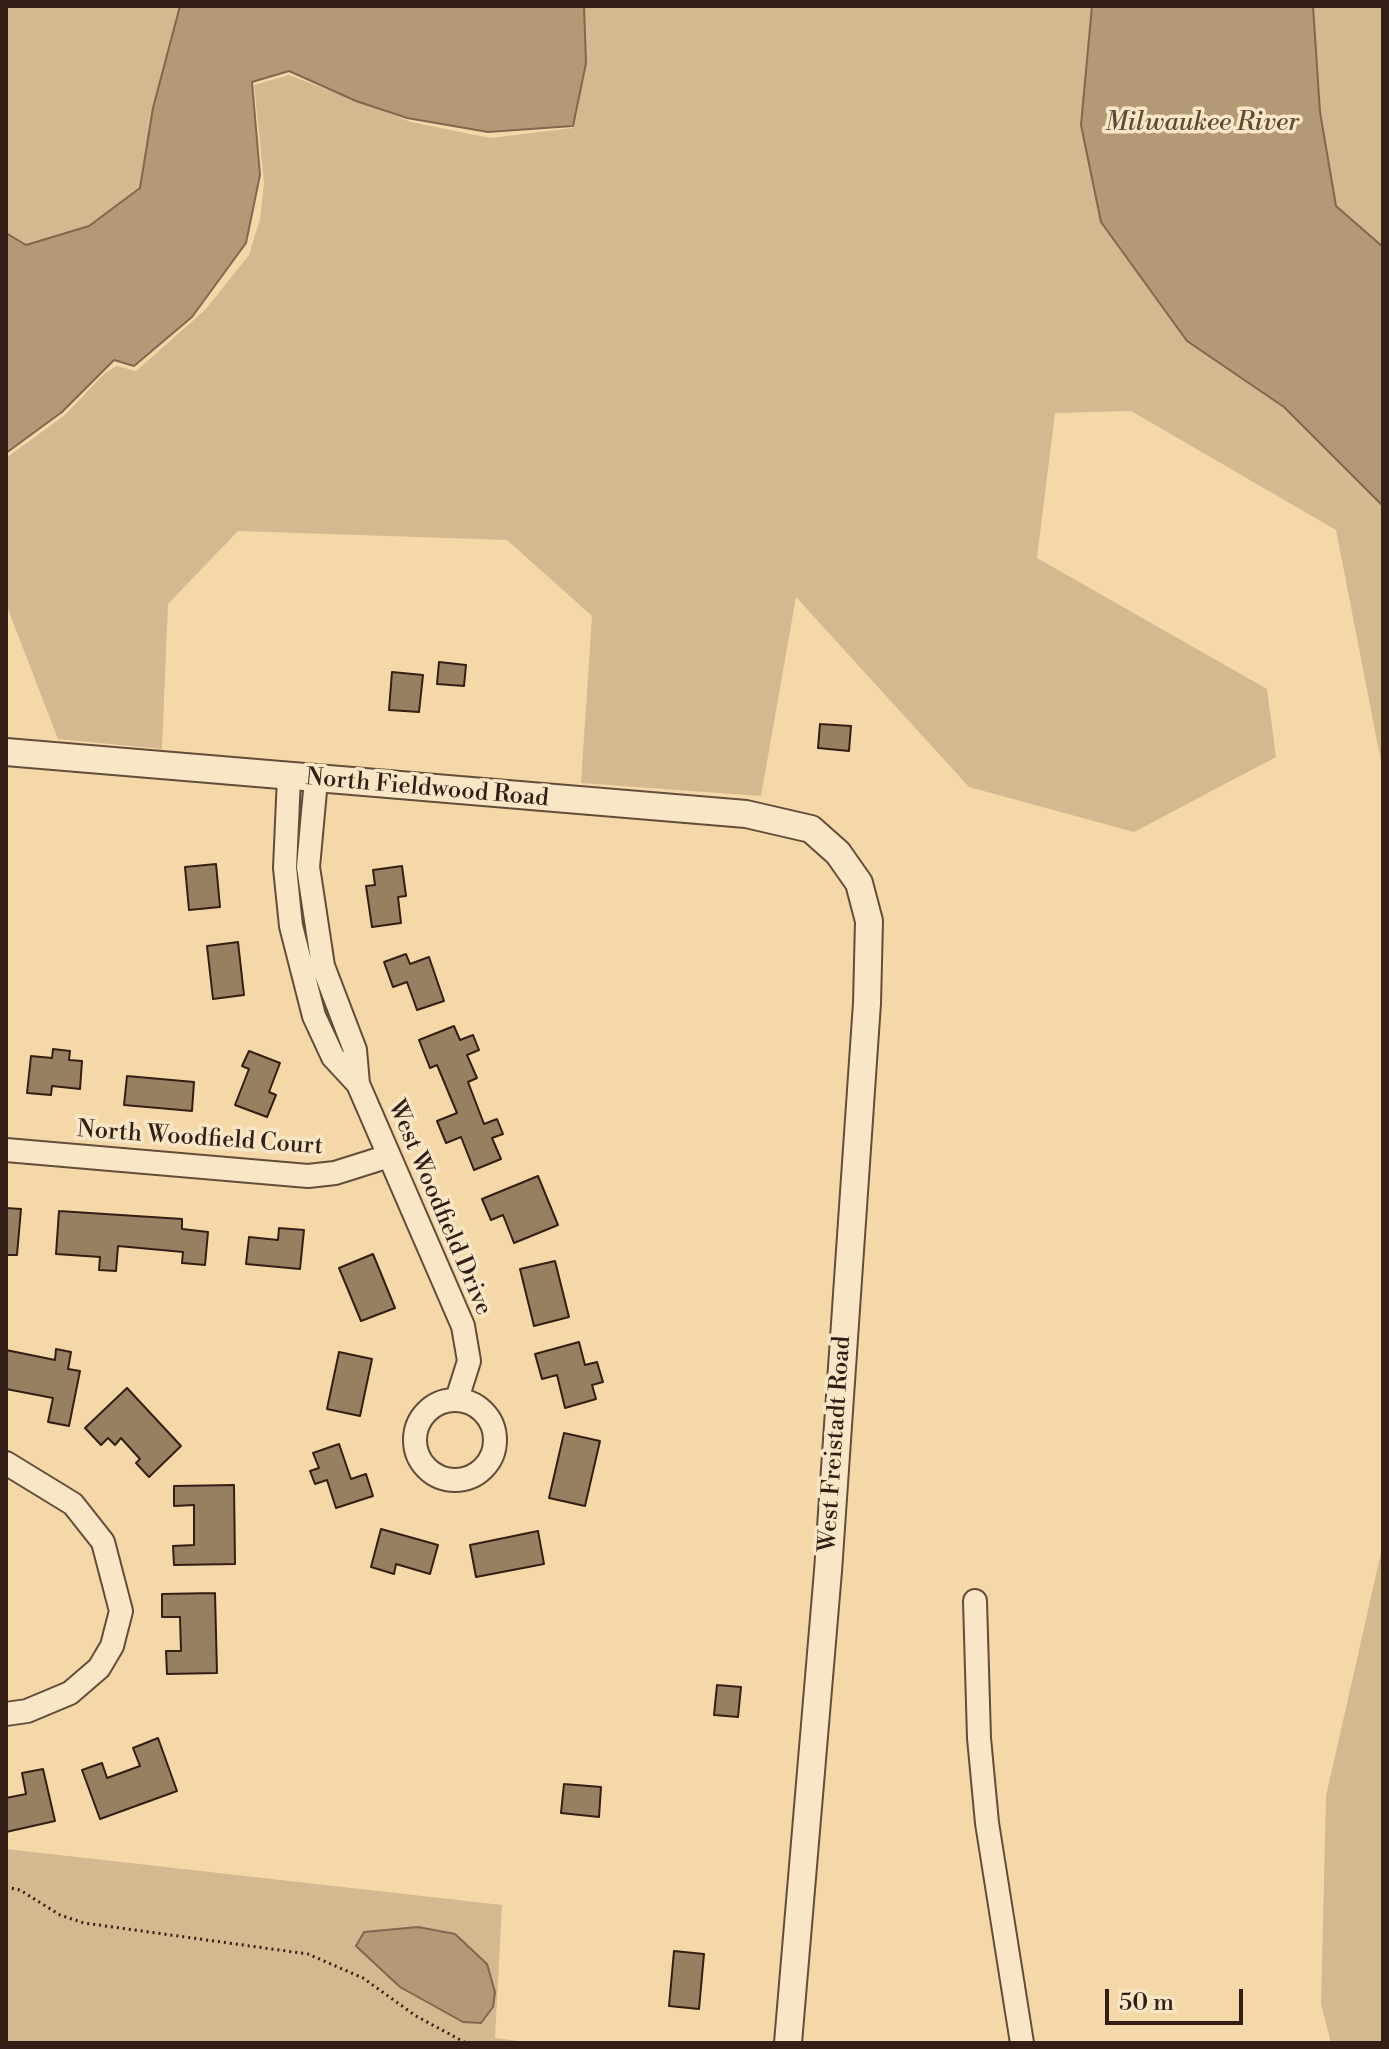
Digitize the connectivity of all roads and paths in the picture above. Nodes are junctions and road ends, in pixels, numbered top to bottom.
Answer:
1 (6, 752) edge
2 (289, 777) junction
3 (316, 780) junction
4 (838, 853) joint
5 (308, 867) junction
6 (285, 868) junction
7 (312, 970) junction
8 (6, 1150) edge
9 (389, 1156) junction
10 (457, 1399) dead end
11 (6, 1463) edge
12 (975, 1601) dead end
13 (6, 1714) edge
14 (6, 1887) edge
15 (466, 2043) edge
16 (788, 2043) edge
17 (1022, 2043) edge

1 - 2 street, North Fieldwood Road
2 - 3 street, North Fieldwood Road
2 - 6 street, West Woodfield Drive
3 - 4 street, North Fieldwood Road
3 - 5 street, West Woodfield Drive
4 - 16 street, West Freistadt Road
5 - 6 street
5 - 7 street, West Woodfield Drive
6 - 7 street, West Woodfield Drive
7 - 9 street, West Woodfield Drive
8 - 9 street, North Woodfield Court
9 - 10 street, West Woodfield Drive
11 - 13 street
12 - 17 street
14 - 15 path

